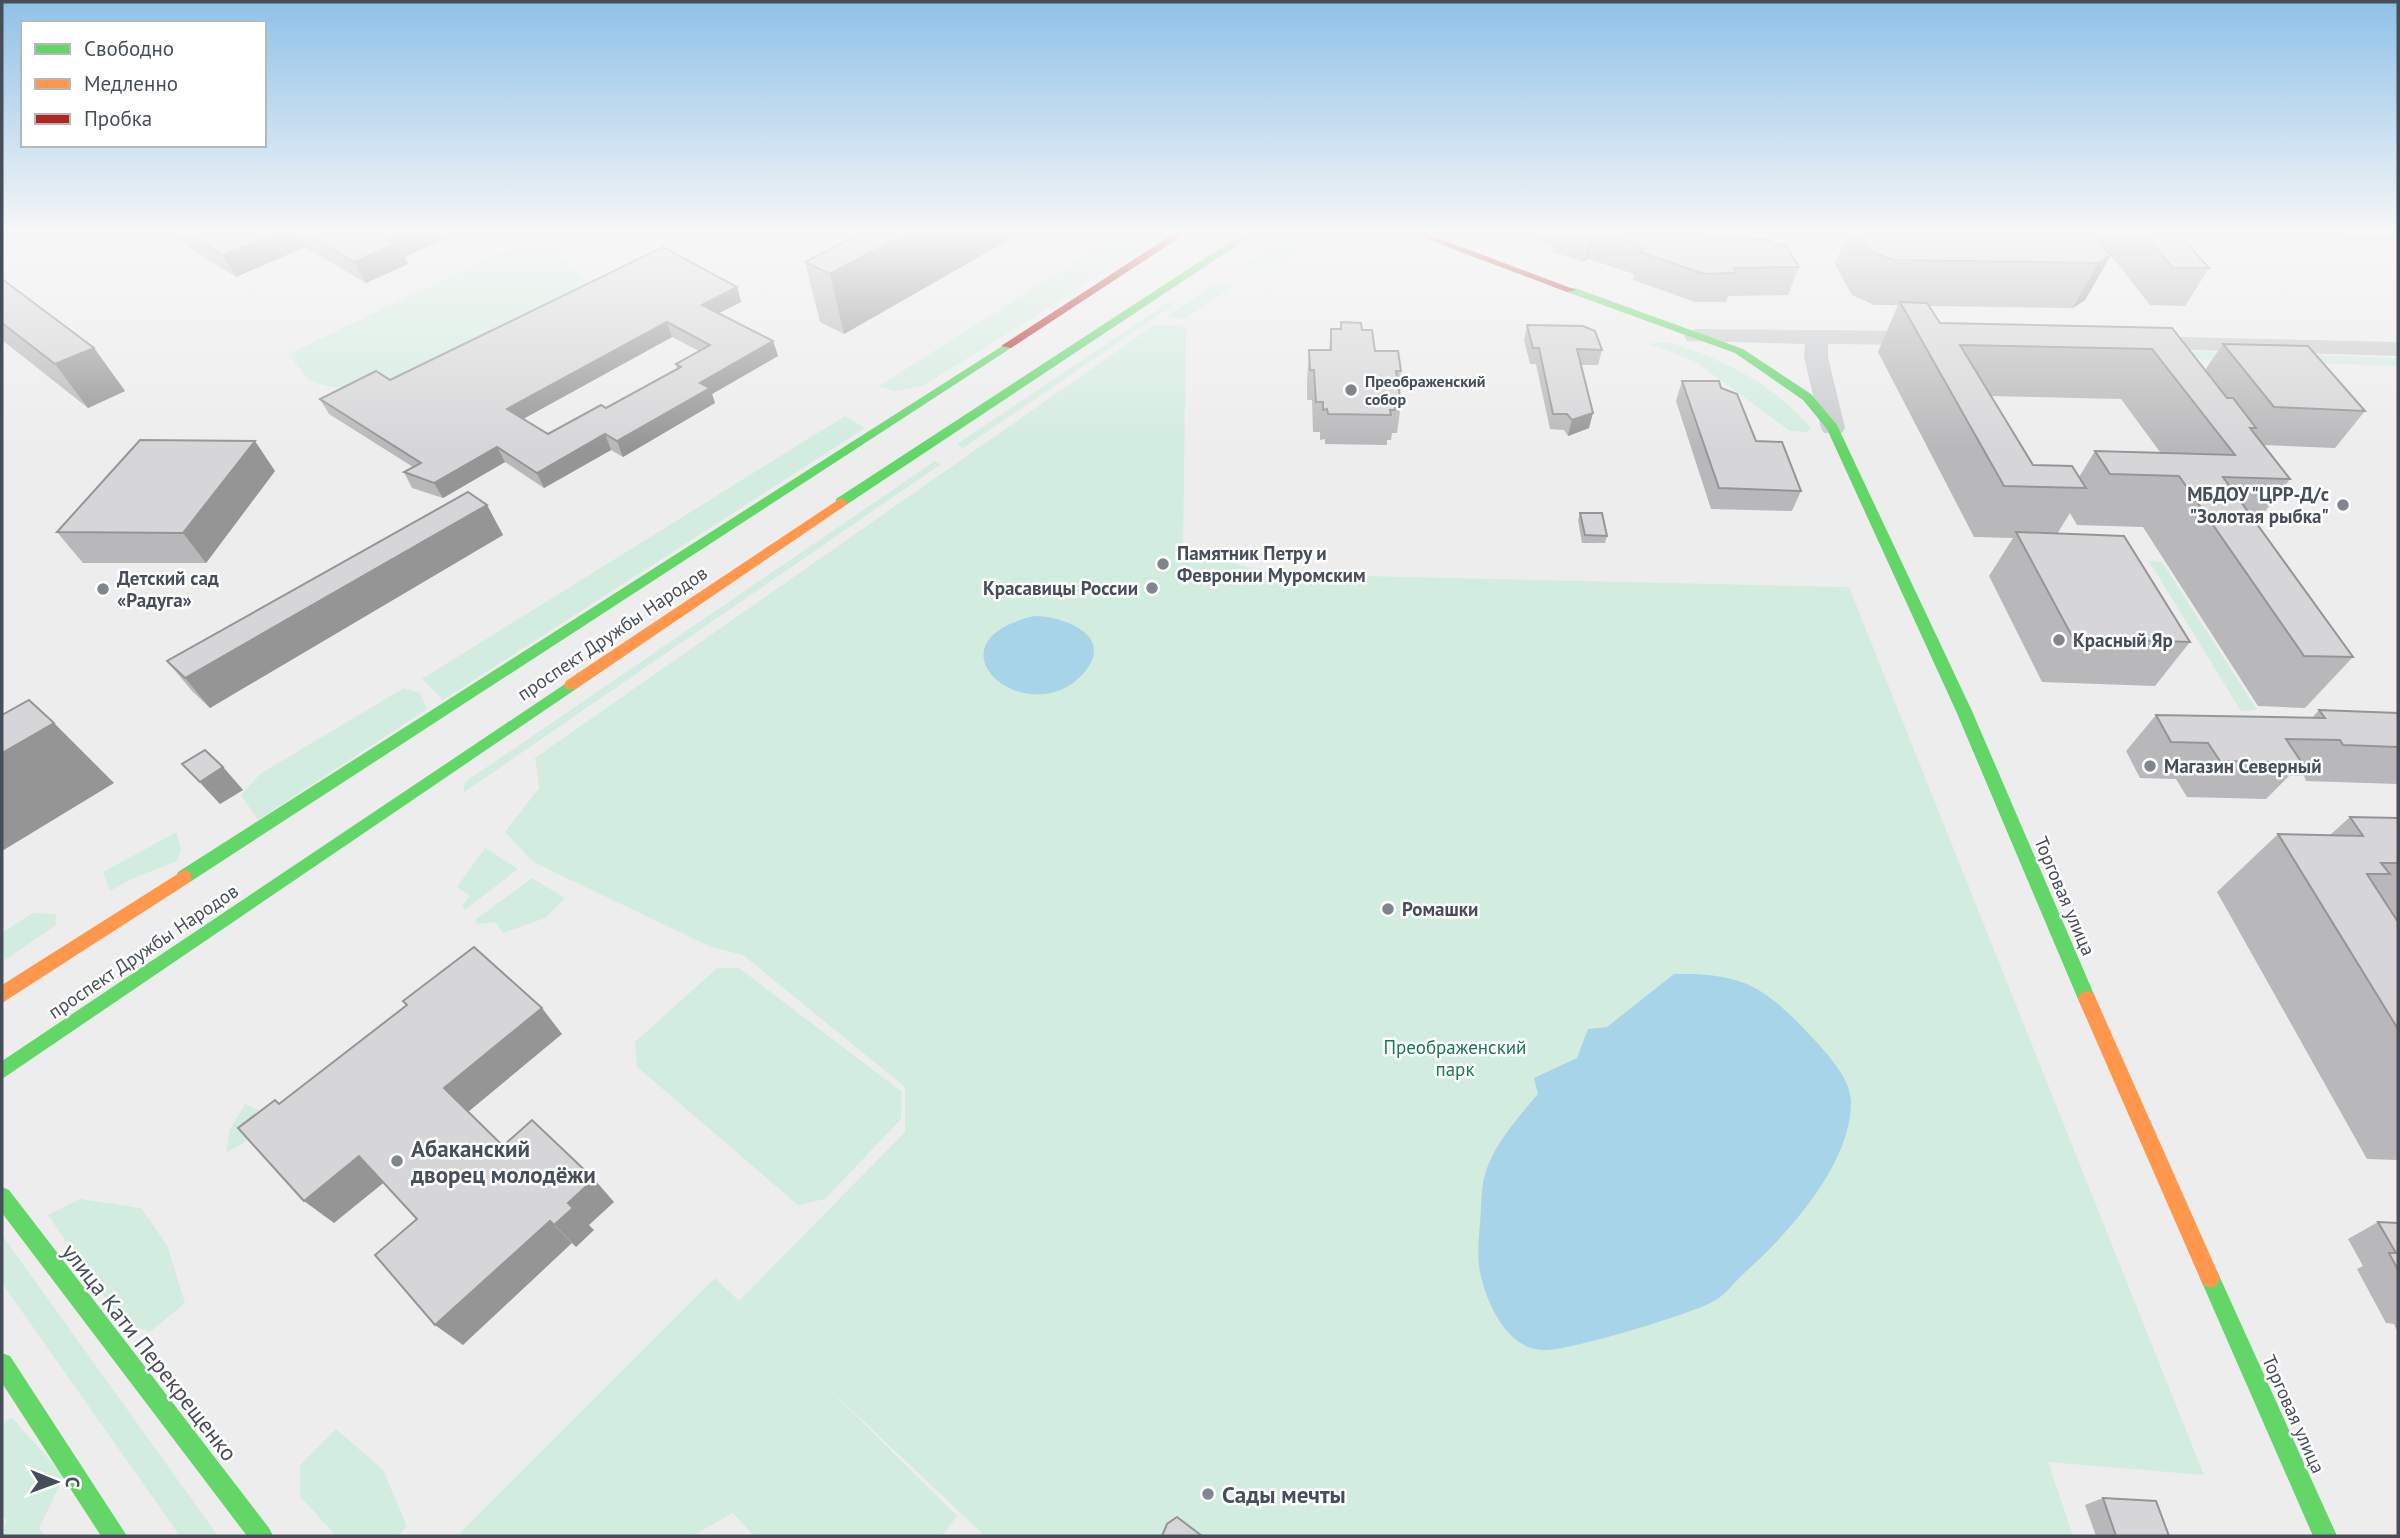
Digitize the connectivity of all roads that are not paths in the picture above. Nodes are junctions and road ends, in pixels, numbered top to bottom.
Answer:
1 (1069, 306) edge
2 (1138, 306) edge
3 (1613, 306) edge
4 (1695, 336) joint
5 (1817, 338) junction
6 (1950, 338) edge
7 (2125, 342) edge
8 (1748, 344) junction
9 (2398, 349) edge
10 (1833, 428) junction
11 (2, 995) edge
12 (2, 1071) edge
13 (2, 1197) edge
14 (2, 1364) edge
15 (115, 1536) edge
16 (261, 1536) edge
17 (2325, 1536) edge

1 - 11 main road, проспект Дружбы Народов
2 - 12 main road, проспект Дружбы Народов
3 - 4 main road
4 - 8 street
5 - 6 street
5 - 8 street
5 - 10 street
7 - 9 street
8 - 10 main road, Торговая улица
10 - 17 main road, Торговая улица
13 - 16 main road, улица Кати Перекрещенко
14 - 15 main road

